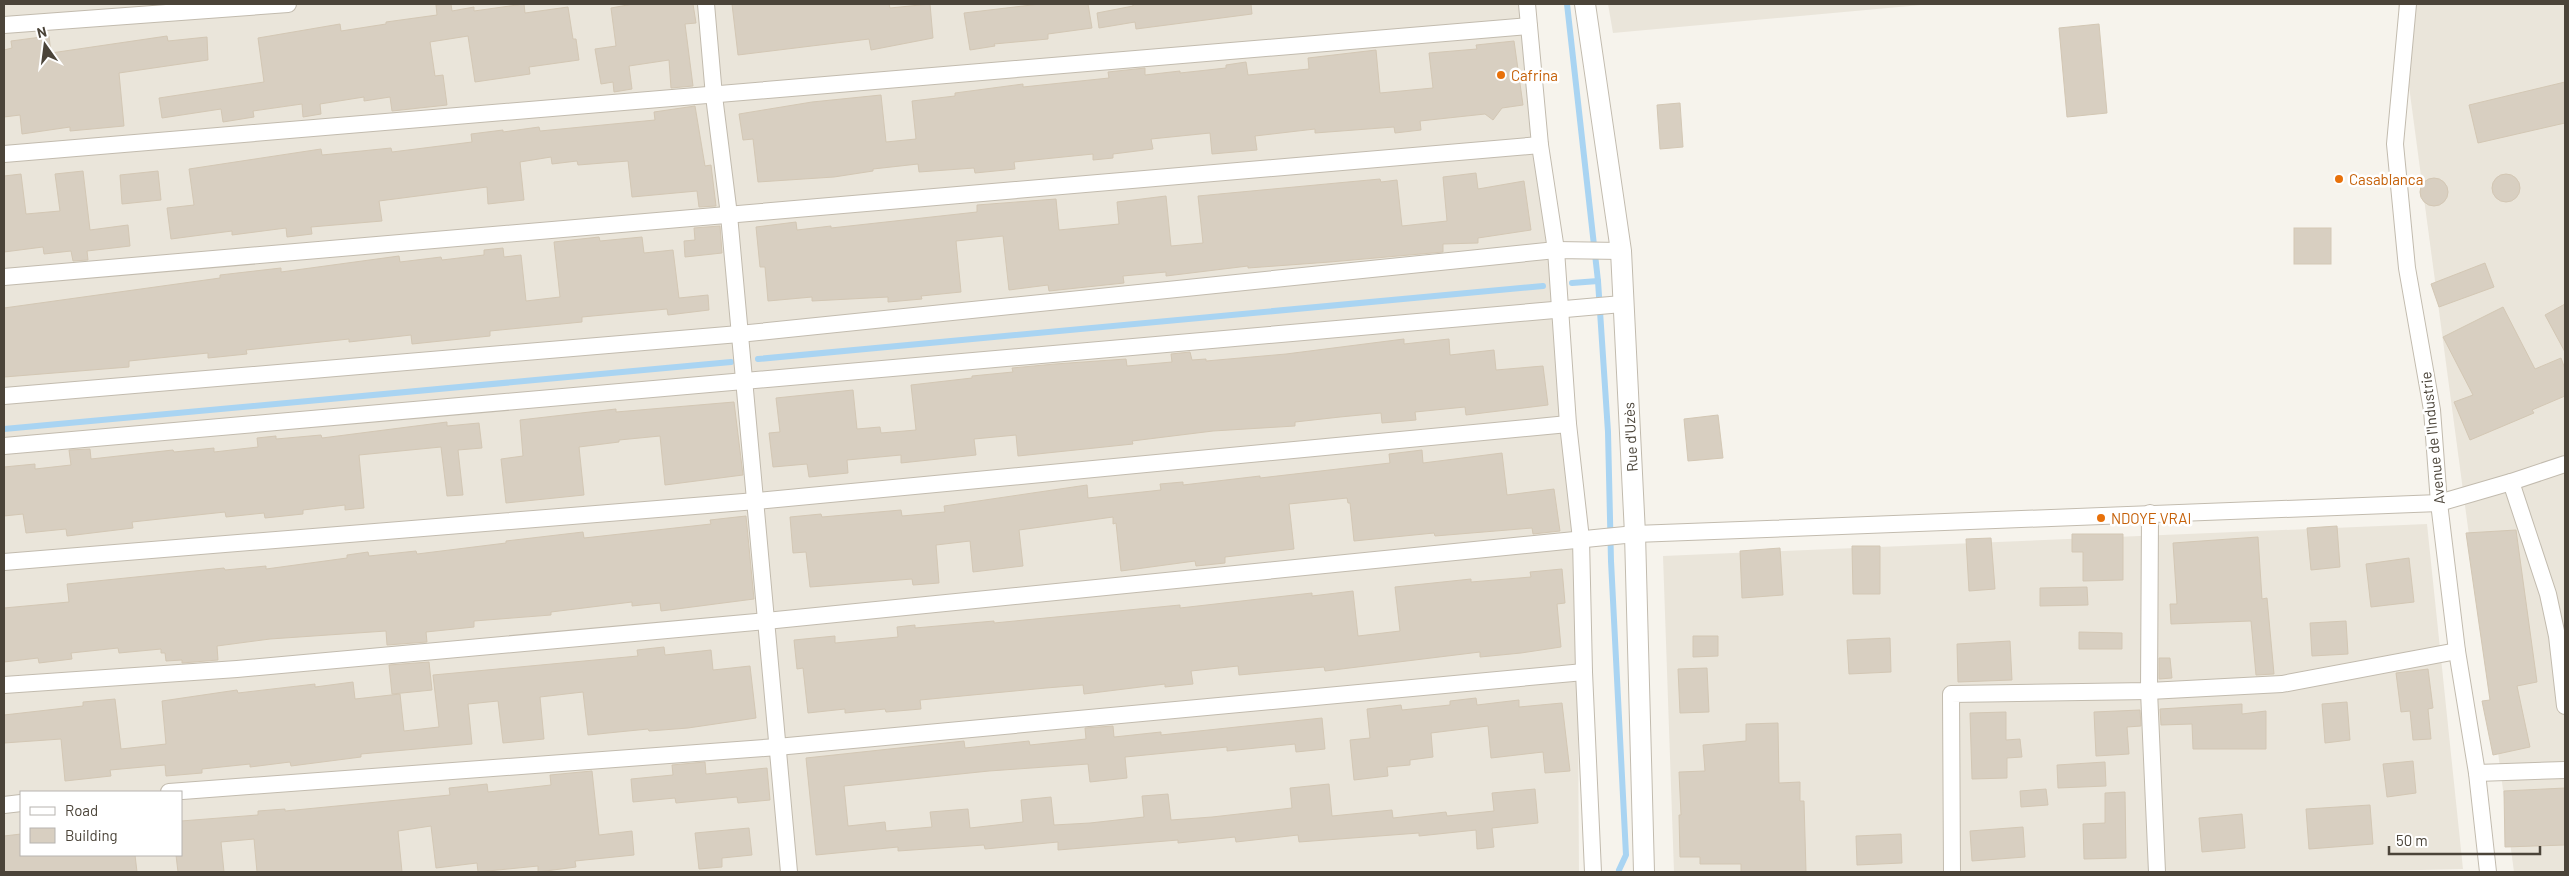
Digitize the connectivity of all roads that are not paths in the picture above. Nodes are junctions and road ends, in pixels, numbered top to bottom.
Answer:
1 (288, 4) edge
2 (706, 4) edge
3 (1527, 4) edge
4 (1585, 4) edge
5 (2408, 4) edge
6 (4, 25) edge
7 (1529, 26) junction
8 (714, 96) junction
9 (1540, 145) junction
10 (4, 154) edge
11 (729, 215) junction
12 (1556, 250) junction
13 (1621, 251) junction
14 (4, 277) edge
15 (1622, 304) junction
16 (1561, 309) junction
17 (739, 334) junction
18 (744, 380) junction
19 (4, 396) edge
20 (1568, 424) junction
21 (4, 446) edge
22 (2565, 464) edge
23 (2512, 482) junction
24 (756, 501) junction
25 (2439, 503) junction
26 (2150, 513) junction
27 (1635, 534) junction
28 (1581, 539) junction
29 (4, 562) edge
30 (766, 621) junction
31 (2457, 651) junction
32 (1584, 672) junction
33 (2564, 684) edge
34 (4, 685) edge
35 (2150, 691) junction
36 (2565, 706) edge
37 (777, 747) junction
38 (2565, 770) edge
39 (2477, 773) junction
40 (182, 791) edge
41 (20, 803) edge
42 (4, 804) edge
43 (789, 872) edge
44 (1593, 872) edge
45 (1644, 872) edge
46 (1952, 872) edge
47 (2156, 872) edge
48 (2488, 872) edge

1 - 6 street
2 - 8 street
3 - 7 street
4 - 13 street, Rue d'Uzès
5 - 25 street, Avenue de l'Industrie
7 - 8 street
7 - 9 street
8 - 10 street
8 - 11 street
9 - 11 street
9 - 12 street
11 - 14 street
11 - 17 street
12 - 13 street
12 - 16 street
12 - 17 street
13 - 15 street, Rue d'Uzès
15 - 16 street
15 - 27 street, Rue d'Uzès
16 - 18 street
16 - 20 street
17 - 18 street
17 - 19 street
18 - 21 street
18 - 24 street
20 - 24 street
20 - 28 street
22 - 23 street
23 - 25 street
23 - 33 street
24 - 29 street
24 - 30 street
25 - 26 street
25 - 31 street, Avenue de l'Industrie
26 - 27 street
26 - 35 street
27 - 28 street
27 - 45 street, Rue d'Uzès
28 - 30 street
28 - 32 street
30 - 34 street
30 - 37 street
31 - 35 street
31 - 39 street, Avenue de l'Industrie
32 - 37 street
32 - 44 street
33 - 36 street
35 - 46 street
35 - 47 street
37 - 40 street
37 - 43 street
38 - 39 street
39 - 48 street, Avenue de l'Industrie
41 - 42 street

